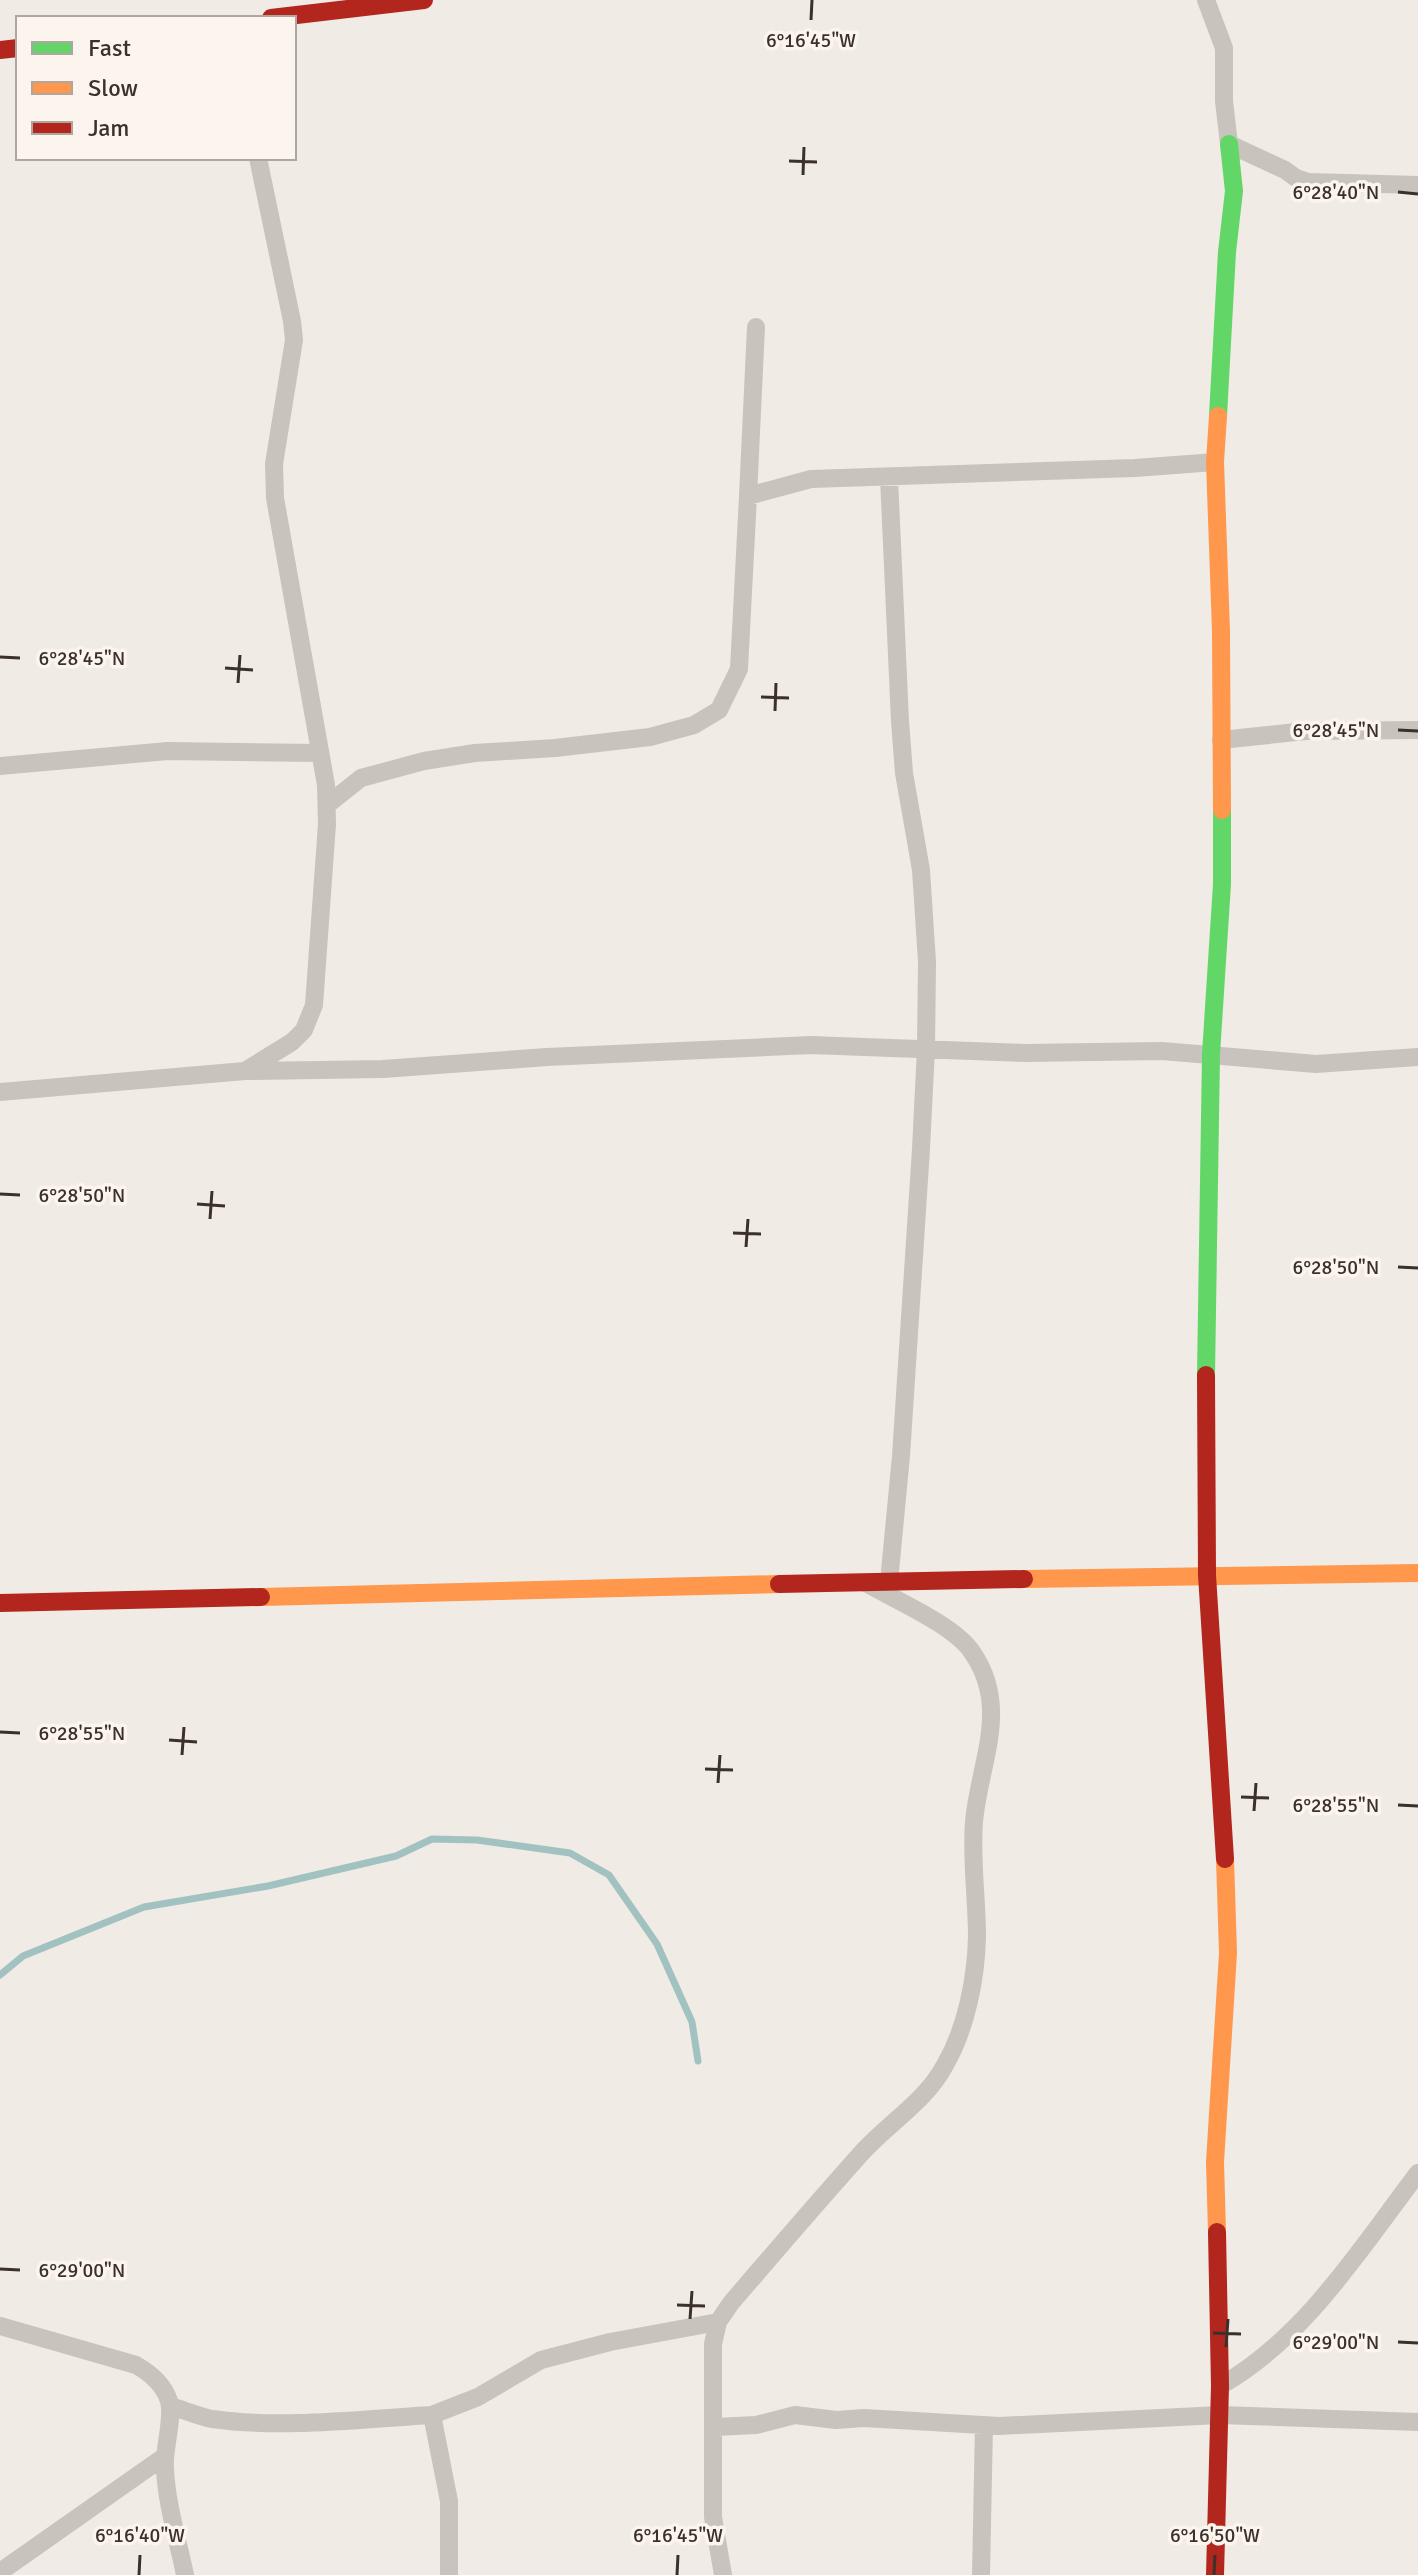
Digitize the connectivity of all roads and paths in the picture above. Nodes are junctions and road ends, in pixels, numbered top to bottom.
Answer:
1 (424, 0) edge
2 (1206, 0) edge
3 (288, 16) edge
4 (1229, 144) junction
5 (258, 160) edge
6 (1418, 185) edge
7 (756, 327) dead end
8 (1215, 462) junction
9 (889, 478) junction
10 (748, 496) junction
11 (1418, 730) edge
12 (1221, 740) junction
13 (319, 753) junction
14 (0, 766) edge
15 (327, 805) junction
16 (926, 1049) junction
17 (1211, 1054) junction
18 (1418, 1057) edge
19 (245, 1071) junction
20 (0, 1092) edge
21 (1418, 1573) edge
22 (1207, 1575) junction
23 (863, 1582) junction
24 (889, 1582) junction
25 (0, 1603) edge
26 (1418, 2173) edge
27 (718, 2322) junction
28 (0, 2326) edge
29 (1220, 2386) junction
30 (170, 2406) junction
31 (432, 2415) junction
32 (1219, 2415) junction
33 (1418, 2422) edge
34 (984, 2425) junction
35 (715, 2427) junction
36 (165, 2456) junction
37 (0, 2572) edge
38 (185, 2575) edge
39 (449, 2575) edge
40 (723, 2575) edge
41 (981, 2575) edge
42 (1215, 2575) edge

1 - 3 street
2 - 4 street
4 - 6 street
4 - 8 street
5 - 13 street
7 - 10 street
8 - 9 street
8 - 12 street
9 - 10 street
9 - 16 street
10 - 15 street
11 - 12 street
12 - 17 street
13 - 14 street
13 - 15 street
15 - 19 street
16 - 17 street
16 - 19 street
16 - 24 street
17 - 18 street
17 - 22 street
19 - 20 street
21 - 22 street
22 - 24 street
22 - 29 street
23 - 24 street
23 - 25 street
23 - 27 street
26 - 29 street
27 - 31 street
27 - 35 street
28 - 30 street
29 - 32 street
30 - 31 street
30 - 36 street
31 - 39 street
32 - 33 street
32 - 34 street
32 - 42 street
34 - 35 street
34 - 41 street
35 - 40 street
36 - 37 street
36 - 38 street

